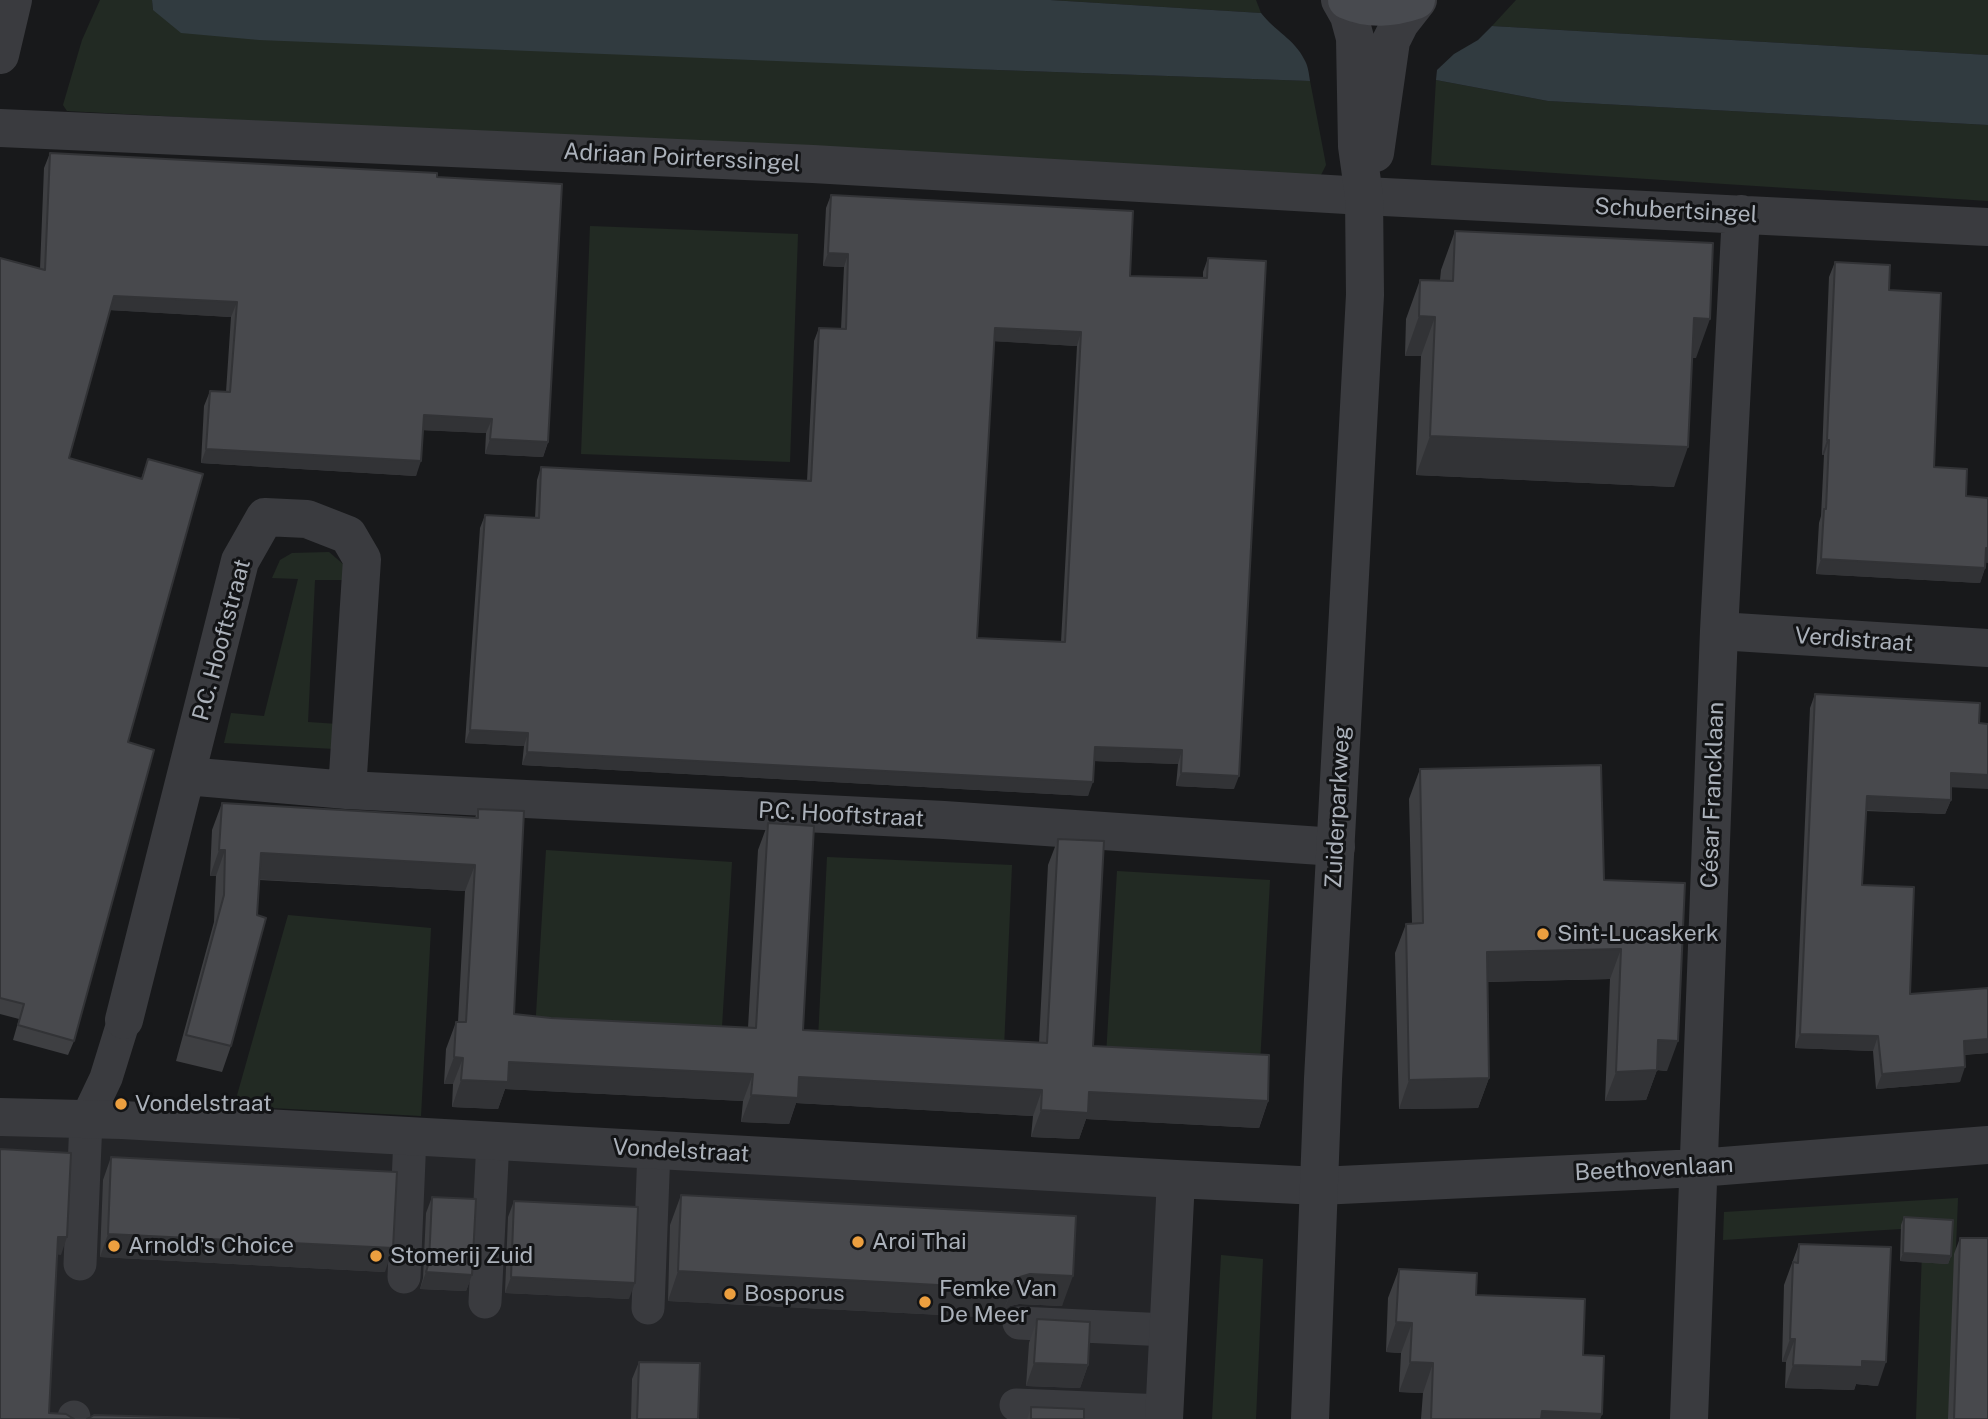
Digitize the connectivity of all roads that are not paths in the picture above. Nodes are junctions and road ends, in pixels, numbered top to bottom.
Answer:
1 (12, 0) edge
2 (1340, 0) edge
3 (1347, 0) edge
4 (1417, 0) edge
5 (0, 55) edge
6 (0, 128) edge
7 (1364, 196) junction
8 (1741, 214) junction
9 (1988, 227) edge
10 (1719, 631) junction
11 (1988, 648) edge
12 (186, 776) junction
13 (347, 790) junction
14 (1336, 847) junction
15 (124, 1020) joint
16 (0, 1117) edge
17 (86, 1120) junction
18 (410, 1136) junction
19 (493, 1140) junction
20 (1988, 1145) edge
21 (654, 1149) junction
22 (1698, 1168) junction
23 (1176, 1179) junction
24 (1319, 1186) junction
25 (80, 1264) dead end
26 (404, 1277) dead end
27 (485, 1301) dead end
28 (648, 1308) dead end
29 (1019, 1323) dead end
30 (1167, 1331) junction
31 (1016, 1405) dead end
32 (1164, 1415) edge
33 (1310, 1419) edge
34 (1689, 1419) edge

1 - 5 street
2 - 7 street, Zuiderparkweg
3 - 4 main road
4 - 7 street, Zuiderparkweg
6 - 7 street, Adriaan Poirterssingel
7 - 8 street, Schubertsingel
7 - 14 street, Zuiderparkweg
8 - 9 street, Schubertsingel
8 - 10 street, César Francklaan
10 - 11 street, Verdistraat
10 - 22 street, César Francklaan
12 - 13 street, P.C. Hooftstraat
12 - 13 street, P.C. Hooftstraat
12 - 15 street, P.C. Hooftstraat
13 - 14 street, P.C. Hooftstraat
14 - 24 street, Zuiderparkweg
15 - 17 street, P.C. Hooftstraat
16 - 17 street, Vondelstraat
17 - 18 street, Vondelstraat
17 - 25 street
18 - 19 street, Vondelstraat
18 - 26 street
19 - 21 street, Vondelstraat
19 - 27 street
20 - 22 street, Beethovenlaan
21 - 23 street, Vondelstraat
21 - 28 street
22 - 24 street, Beethovenlaan
22 - 34 street, César Francklaan
23 - 24 street, Vondelstraat
23 - 30 street
24 - 33 street, Zuiderparkweg
29 - 30 street
30 - 32 street
31 - 32 street

